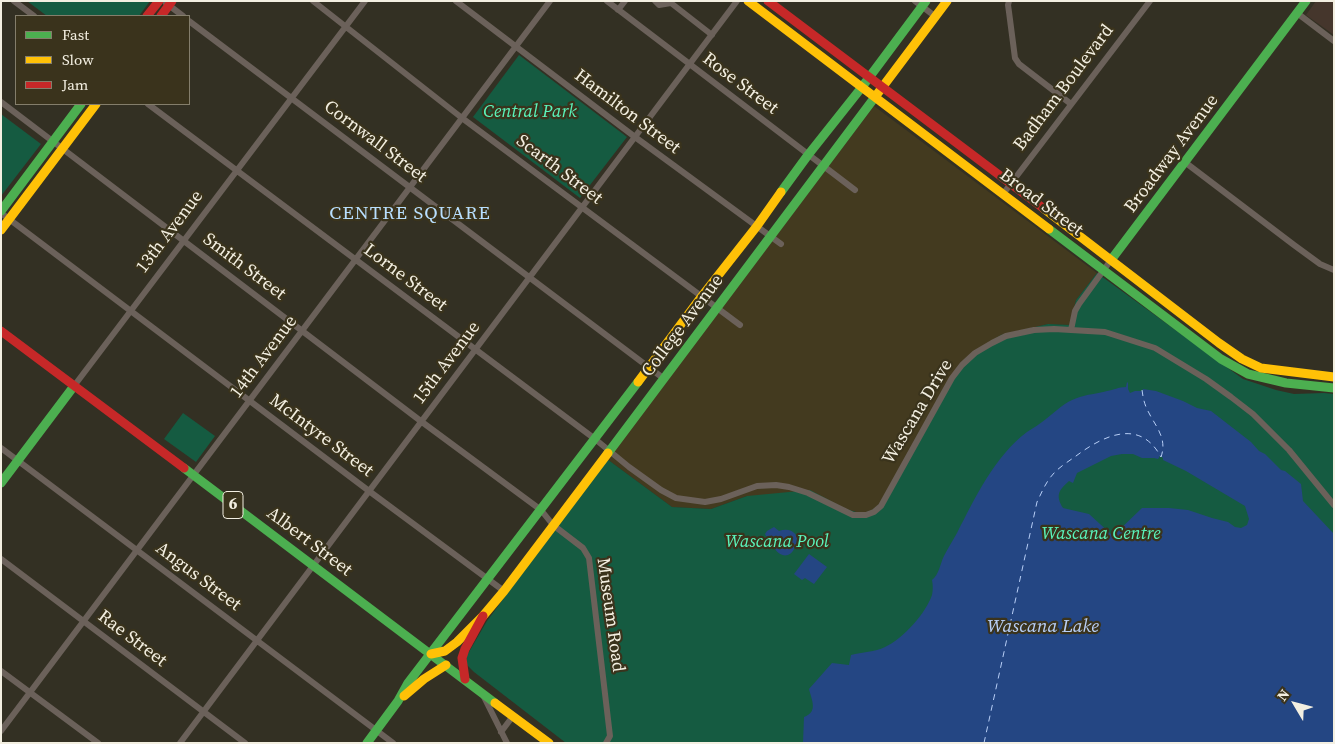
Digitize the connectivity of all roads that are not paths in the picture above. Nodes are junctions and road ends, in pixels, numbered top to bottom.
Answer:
1 (14, 1) edge
2 (159, 1) edge
3 (313, 1) edge
4 (364, 1) edge
5 (456, 1) edge
6 (550, 1) edge
7 (607, 1) edge
8 (625, 1) edge
9 (655, 1) edge
10 (737, 1) edge
11 (748, 1) edge
12 (768, 1) edge
13 (947, 1) edge
14 (1009, 1) edge
15 (1150, 1) edge
16 (1306, 1) edge
17 (168, 3) edge
18 (921, 3) edge
19 (618, 10) junction
20 (1297, 13) junction
21 (33, 15) edge
22 (148, 15) edge
23 (162, 15) edge
24 (182, 15) edge
25 (936, 16) junction
26 (190, 22) edge
27 (346, 26) junction
28 (712, 35) junction
29 (1334, 41) edge
30 (516, 47) junction
31 (690, 64) junction
32 (870, 77) junction
33 (862, 87) junction
34 (882, 87) junction
35 (874, 97) junction
36 (291, 98) junction
37 (1, 102) edge
38 (1071, 104) junction
39 (80, 105) edge
40 (95, 105) edge
41 (149, 105) edge
42 (462, 118) junction
43 (635, 137) junction
44 (53, 141) junction
45 (63, 148) junction
46 (808, 155) junction
47 (1186, 163) junction
48 (823, 166) junction
49 (237, 170) junction
50 (1011, 183) junction
51 (410, 188) junction
52 (855, 190) dead end
53 (1003, 194) junction
54 (583, 207) junction
55 (1, 212) edge
56 (9, 220) junction
57 (757, 226) junction
58 (1, 230) edge
59 (770, 236) junction
60 (184, 241) junction
61 (781, 244) dead end
62 (356, 260) junction
63 (1111, 260) junction
64 (1334, 270) edge
65 (1104, 271) junction
66 (530, 278) junction
67 (702, 296) junction
68 (717, 308) junction
69 (130, 311) junction
70 (740, 325) dead end
71 (1071, 330) junction
72 (1, 331) edge
73 (302, 331) junction
74 (476, 350) junction
75 (649, 368) junction
76 (1334, 377) edge
77 (663, 378) junction
78 (74, 386) junction
79 (1334, 388) edge
80 (250, 401) junction
81 (422, 422) junction
82 (595, 439) junction
83 (1, 448) edge
84 (608, 451) junction
85 (18, 460) junction
86 (194, 475) junction
87 (1, 483) edge
88 (369, 491) junction
89 (1334, 505) edge
90 (540, 510) junction
91 (553, 525) junction
92 (137, 550) junction
93 (1, 559) edge
94 (313, 566) junction
95 (488, 579) junction
96 (504, 591) junction
97 (483, 616) junction
98 (84, 621) junction
99 (257, 641) junction
100 (431, 654) junction
101 (446, 665) junction
102 (1, 671) edge
103 (465, 679) junction
104 (30, 692) junction
105 (482, 693) junction
106 (398, 701) junction
107 (204, 712) junction
108 (513, 716) junction
109 (376, 730) junction
110 (1, 731) edge
111 (501, 732) junction
112 (98, 743) edge
113 (180, 743) edge
114 (245, 743) edge
115 (367, 743) edge
116 (392, 743) edge
117 (507, 743) edge
118 (549, 743) edge
119 (606, 743) edge

1 - 21 street
2 - 22 main road
3 - 27 street, Scarth Street
4 - 27 street, 13th Avenue
5 - 30 street, Hamilton Street
6 - 30 street, 14th Avenue
7 - 19 street, Rose Street
8 - 19 street
9 - 28 street
10 - 28 street, 15th Avenue
11 - 33 main road, Broad Street
12 - 32 main road, Broad Street
13 - 25 main road, College Avenue
14 - 38 street
15 - 38 street, Badham Boulevard
16 - 20 main road, Broadway Avenue
17 - 23 main road
17 - 24 street
18 - 25 street
18 - 32 main road, College Avenue
19 - 31 street, Rose Street
20 - 29 street
20 - 47 main road, Broadway Avenue
25 - 34 main road, College Avenue
26 - 36 street, Cornwall Street
27 - 36 street, 13th Avenue
27 - 42 street, Scarth Street
28 - 31 street, 15th Avenue
30 - 42 street, 14th Avenue
30 - 43 street, Hamilton Street
31 - 43 street, 15th Avenue
31 - 46 street, Rose Street
32 - 33 main road, College Avenue
32 - 34 main road, Broad Street
33 - 35 main road, Broad Street
33 - 46 main road, College Avenue
34 - 35 main road, College Avenue
34 - 50 main road, Broad Street
35 - 48 main road, College Avenue
35 - 53 main road, Broad Street
36 - 49 street, 13th Avenue
36 - 51 street, Cornwall Street
37 - 44 street, Smith Street
38 - 50 street, Badham Boulevard
39 - 44 main road
40 - 45 main road
41 - 49 street, Lorne Street
42 - 51 street, 14th Avenue
42 - 54 street, Scarth Street
43 - 54 street, 15th Avenue
43 - 57 street, Hamilton Street
44 - 45 street, Smith Street
44 - 55 main road
45 - 56 main road
45 - 60 street, Smith Street
46 - 48 street, Rose Street
46 - 57 main road, College Avenue
47 - 63 main road, Broadway Avenue
47 - 64 street
48 - 52 street, Rose Street
48 - 59 main road, College Avenue
49 - 60 street, 13th Avenue
49 - 62 street, Lorne Street
50 - 53 street, Badham Boulevard
50 - 63 main road, Broad Street
51 - 62 street, 14th Avenue
51 - 66 street, Cornwall Street
53 - 65 main road, Broad Street
54 - 66 street, 15th Avenue
54 - 67 street, Scarth Street
55 - 56 street, McIntyre Street
56 - 58 main road
56 - 69 street, McIntyre Street
57 - 59 street, Hamilton Street
57 - 67 main road, College Avenue
59 - 61 street, Hamilton Street
59 - 68 main road, College Avenue
60 - 69 street, 13th Avenue
60 - 73 street, Smith Street
62 - 73 street, 14th Avenue
62 - 74 street, Lorne Street
63 - 65 street, Broadway Avenue
63 - 76 main road, Broad Street
65 - 71 street, Broadway Avenue
65 - 79 main road, Broad Street
66 - 74 street, 15th Avenue
66 - 75 street, Cornwall Street
67 - 68 street, Scarth Street
67 - 75 main road, College Avenue
68 - 70 street, Scarth Street
68 - 77 main road, College Avenue
69 - 78 street, 13th Avenue
69 - 80 street, McIntyre Street
71 - 84 street, Wascana Drive
71 - 89 street, Wascana Drive
72 - 78 main road, Albert Street / 6
73 - 80 street, 14th Avenue
73 - 81 street, Smith Street
74 - 81 street, 15th Avenue
74 - 82 street, Lorne Street
75 - 77 street, Cornwall Street
75 - 82 main road, College Avenue
77 - 84 main road, College Avenue
78 - 85 main road, 13th Avenue
78 - 86 main road, Albert Street / 6
80 - 86 street, 14th Avenue
80 - 88 street, McIntyre Street
81 - 88 street, 15th Avenue
81 - 90 street, Smith Street
82 - 84 street, Wascana Drive
82 - 90 main road, College Avenue
83 - 85 street, Angus Street
84 - 91 main road, College Avenue
85 - 87 main road, 13th Avenue
85 - 92 street, Angus Street
86 - 92 street, 14th Avenue
86 - 94 main road, Albert Street / 6
88 - 94 street, 15th Avenue
88 - 95 street, McIntyre Street
90 - 91 street, Museum Road
90 - 95 main road, College Avenue
91 - 96 main road, College Avenue
91 - 119 street, Museum Road
92 - 98 street, 14th Avenue
92 - 99 street, Angus Street
93 - 98 street, Rae Street
94 - 99 street, 15th Avenue
94 - 100 main road, Albert Street / 6
95 - 96 street, McIntyre Street
95 - 100 main road, College Avenue
96 - 97 main road, College Avenue
97 - 100 main road, College Avenue
97 - 103 main road
98 - 104 street, 14th Avenue
98 - 107 street, Rae Street
99 - 107 street, 15th Avenue
99 - 109 street, Angus Street
100 - 101 main road, Albert Street / 6
100 - 106 main road, College Avenue
101 - 103 main road, Albert Street / 6
101 - 106 main road, College Avenue
102 - 104 street
103 - 105 main road, Albert Street / 6
104 - 110 street, 14th Avenue
104 - 112 street
105 - 108 main road, Albert Street / 6
105 - 111 street
106 - 109 main road, College Avenue
107 - 113 street, 15th Avenue
107 - 114 street, Rae Street
108 - 111 street
108 - 118 main road, Albert Street / 6
109 - 115 main road, College Avenue
109 - 116 street, Angus Street
111 - 117 street

